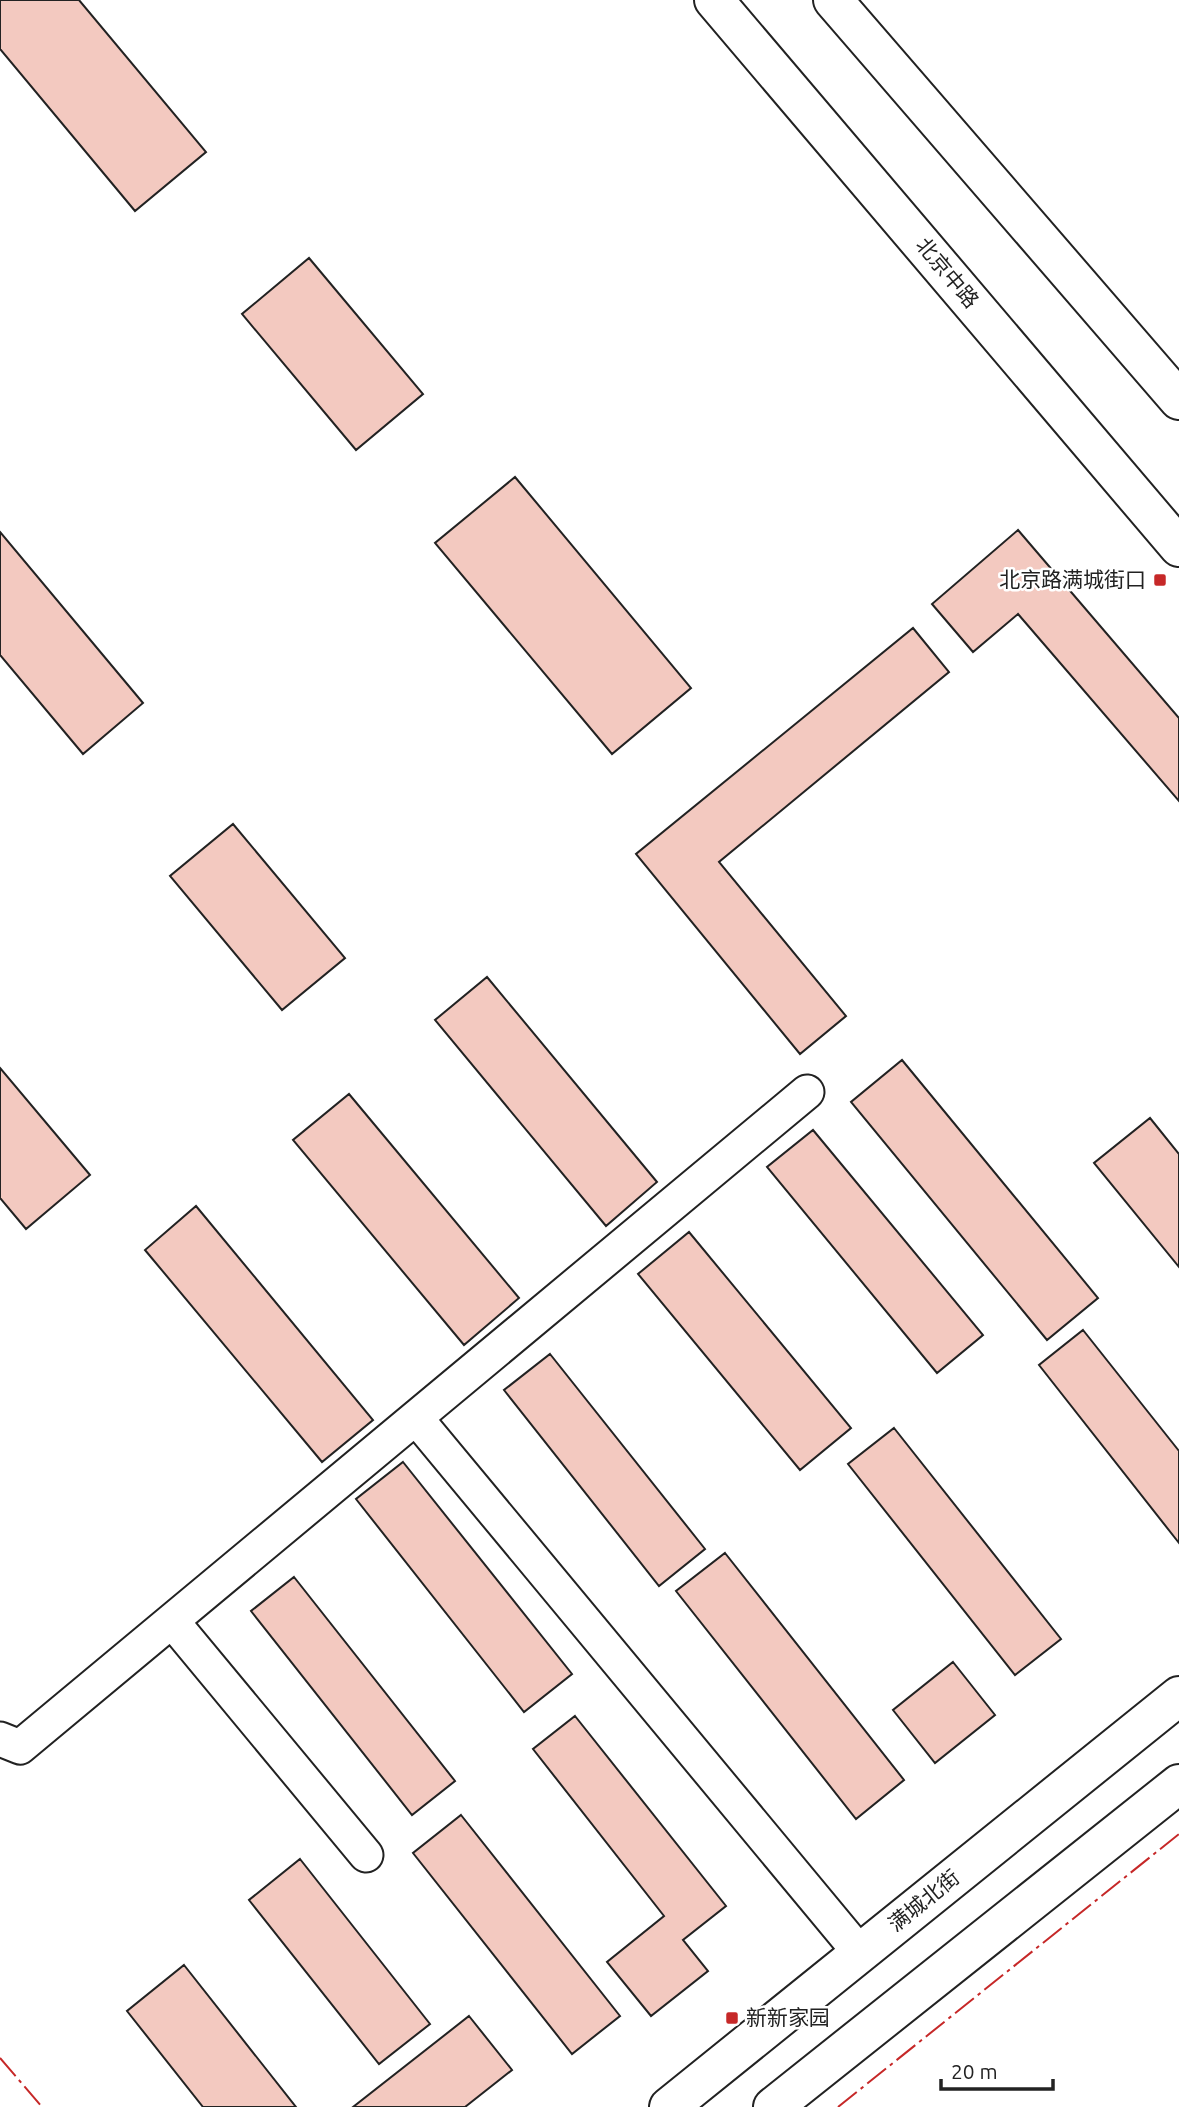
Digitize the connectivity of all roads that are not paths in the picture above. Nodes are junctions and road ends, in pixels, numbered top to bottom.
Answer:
1 (714, 0) edge
2 (833, 0) edge
3 (1179, 400) edge
4 (1179, 547) edge
5 (807, 1092) dead end
6 (416, 1418) junction
7 (172, 1621) junction
8 (1179, 1696) edge
9 (0, 1739) edge
10 (1179, 1784) edge
11 (366, 1855) dead end
12 (860, 1953) junction
13 (669, 2107) edge
14 (773, 2107) edge

1 - 4 main road, 北京中路
2 - 3 main road
5 - 6 street
6 - 7 street
6 - 12 street
7 - 9 street
7 - 11 street
8 - 12 main road, 满城北街
10 - 14 main road
12 - 13 main road, 满城北街

